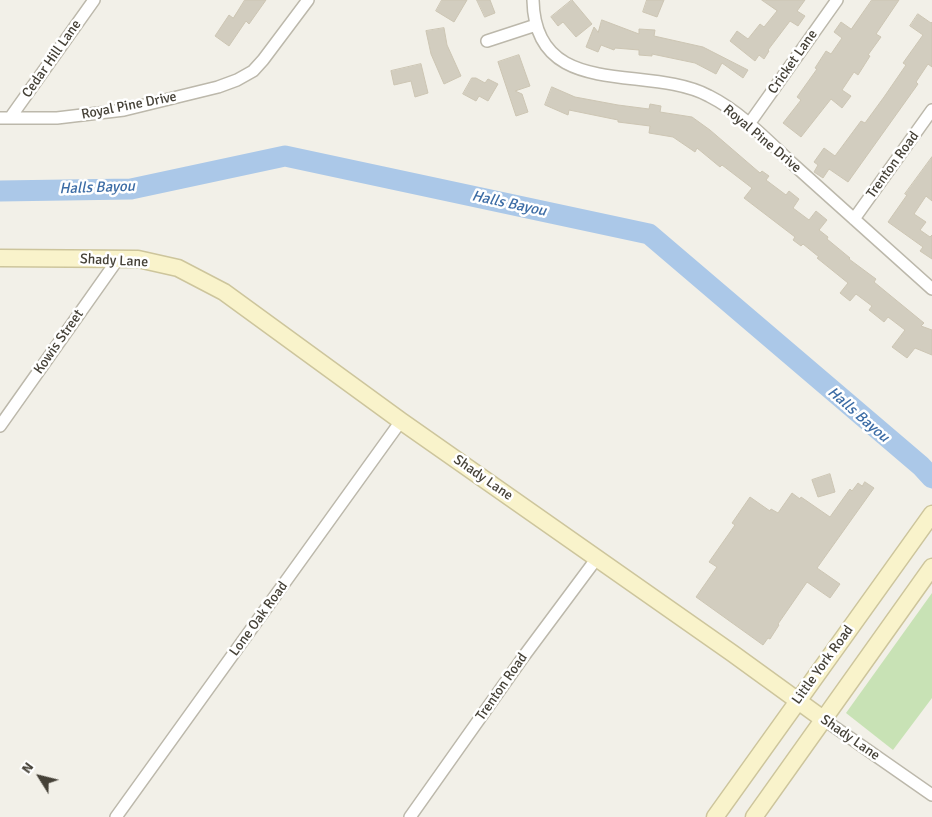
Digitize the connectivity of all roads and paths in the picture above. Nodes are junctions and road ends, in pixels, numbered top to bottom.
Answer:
1 (94, 0) edge
2 (308, 0) edge
3 (533, 0) edge
4 (837, 0) edge
5 (536, 25) junction
6 (487, 41) dead end
7 (932, 110) edge
8 (5, 118) edge
9 (749, 124) junction
10 (854, 219) junction
11 (0, 258) edge
12 (118, 258) junction
13 (932, 289) edge
14 (401, 421) junction
15 (0, 426) edge
16 (928, 520) edge
17 (597, 558) junction
18 (932, 567) edge
19 (798, 700) junction
20 (823, 719) junction
21 (932, 794) edge
22 (116, 817) edge
23 (410, 817) edge
24 (715, 817) edge
25 (754, 817) edge

1 - 8 street, Cedar Hill Lane
2 - 8 street, Royal Pine Drive
3 - 5 street
4 - 9 street, Cricket Lane
5 - 6 street
5 - 9 street, Royal Pine Drive
7 - 10 street, Trenton Road
9 - 10 street, Royal Pine Drive
10 - 13 street, Royal Pine Drive
11 - 12 street, Shady Lane
12 - 14 street, Shady Lane
12 - 15 street, Kowis Street
14 - 17 street, Shady Lane
14 - 22 street, Lone Oak Road
16 - 19 street, Little York Road
17 - 19 street, Shady Lane
17 - 23 street, Trenton Road
18 - 20 street
19 - 20 street, Shady Lane
19 - 24 street, Little York Road
20 - 21 street, Shady Lane
20 - 25 street

